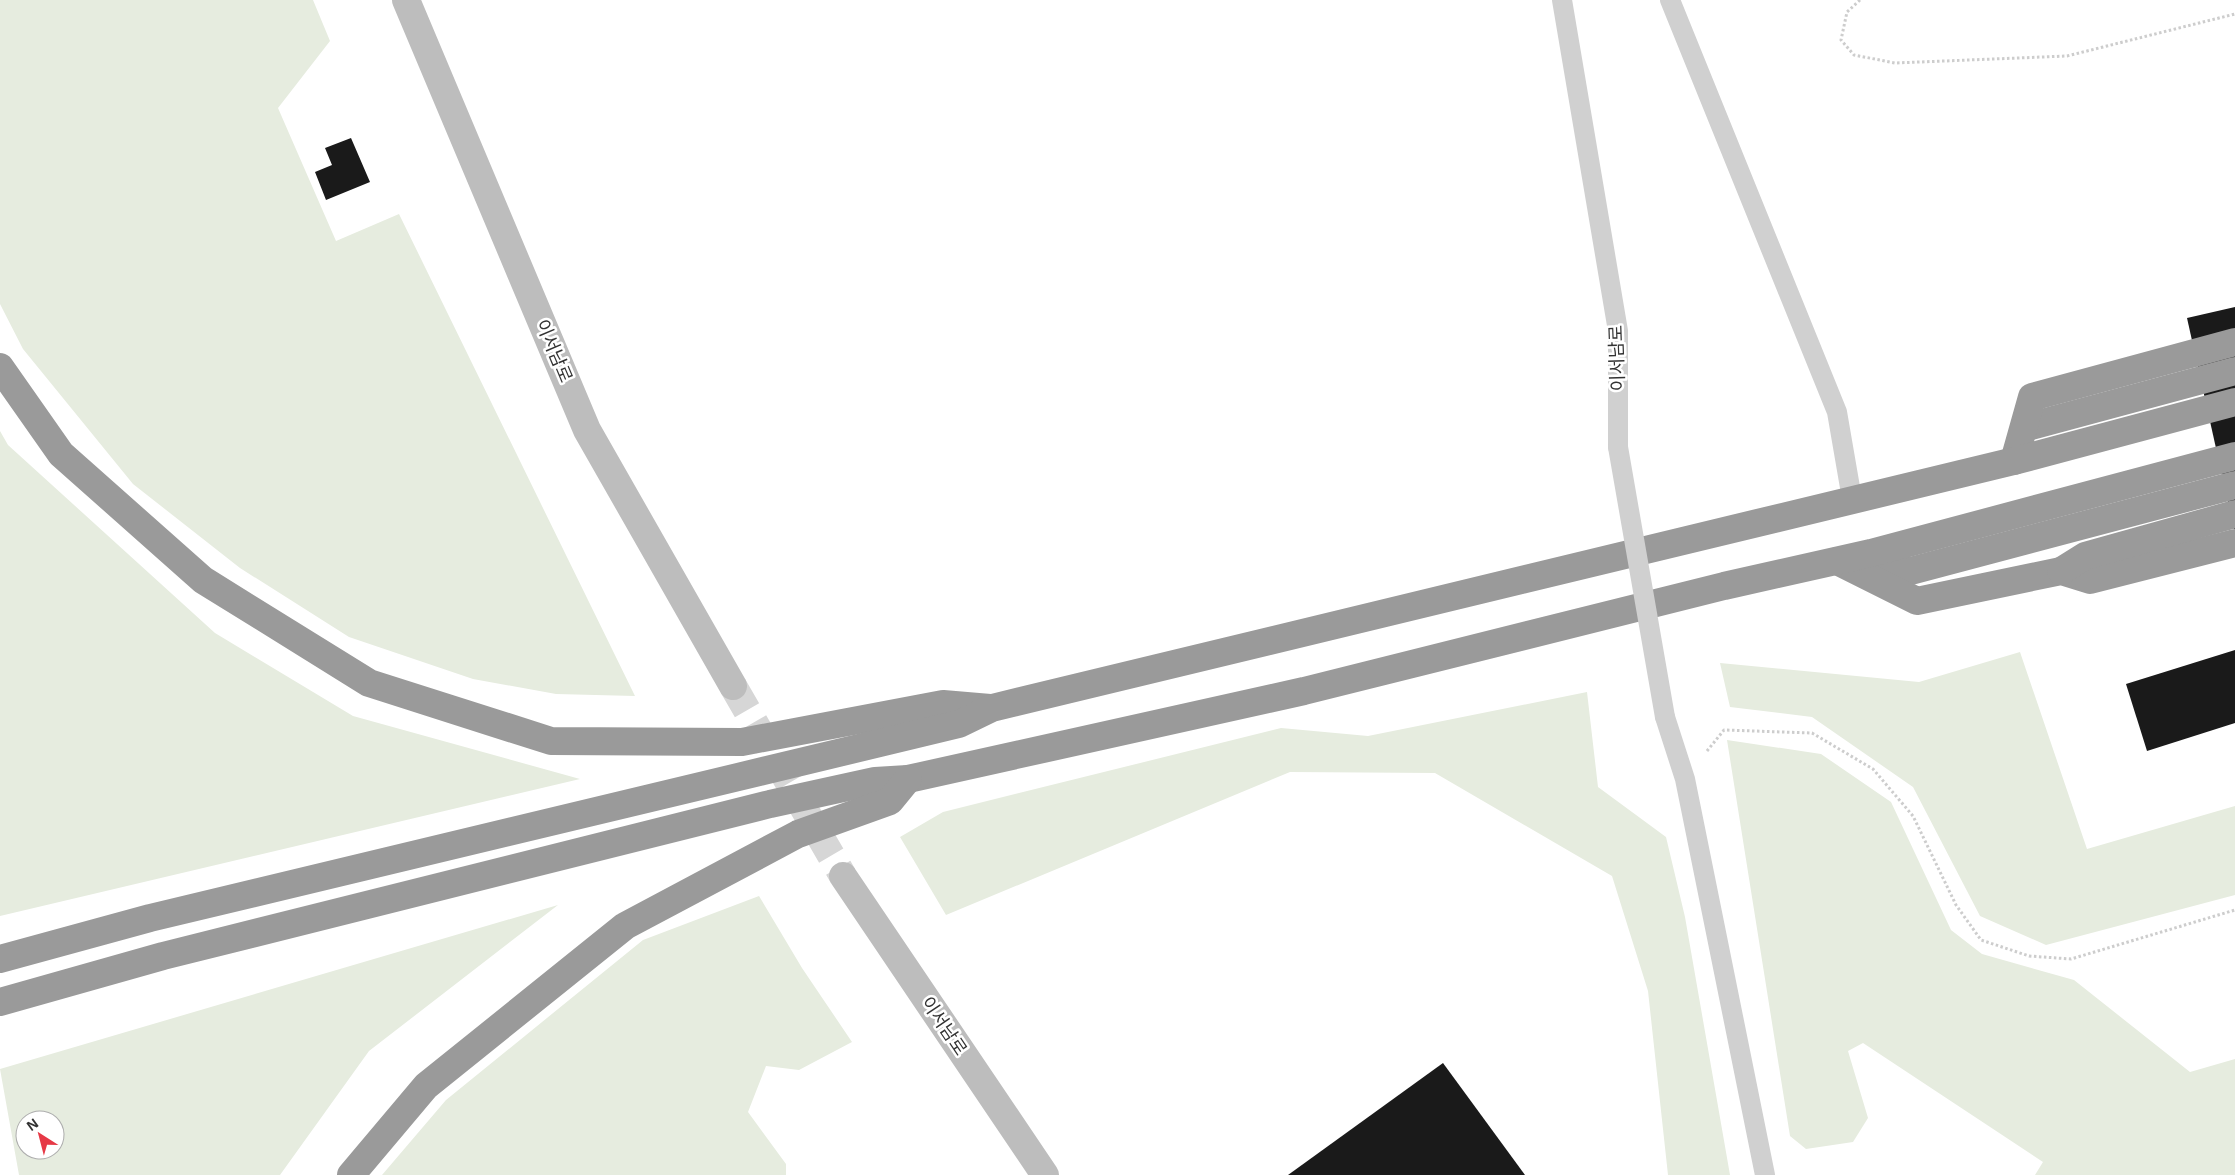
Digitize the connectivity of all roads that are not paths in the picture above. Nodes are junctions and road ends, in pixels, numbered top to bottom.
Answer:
1 (406, 0) edge
2 (1562, 0) edge
3 (1670, 0) edge
4 (2235, 342) edge
5 (0, 367) edge
6 (2235, 370) edge
7 (2235, 402) edge
8 (2024, 428) junction
9 (2235, 456) edge
10 (2014, 460) junction
11 (2235, 485) edge
12 (1852, 499) junction
13 (2235, 514) edge
14 (2235, 543) edge
15 (1878, 552) junction
16 (1837, 561) junction
17 (2061, 572) junction
18 (733, 686) tunnel mouth
19 (992, 708) junction
20 (908, 780) junction
21 (843, 876) tunnel mouth
22 (0, 959) edge
23 (0, 1002) edge
24 (351, 1175) edge
25 (1046, 1175) edge
26 (1764, 1175) edge

1 - 18 main road, 이서남로
2 - 26 lane, 이서남로, bridge
3 - 12 lane
4 - 8 highway
5 - 19 highway
6 - 8 highway
7 - 10 highway
8 - 10 highway
9 - 15 highway
10 - 12 highway
11 - 15 highway
12 - 19 highway
13 - 17 highway
14 - 17 highway
15 - 16 highway
16 - 17 highway
16 - 20 highway
19 - 22 highway
20 - 23 highway
20 - 24 highway
21 - 25 main road, 이서남로

